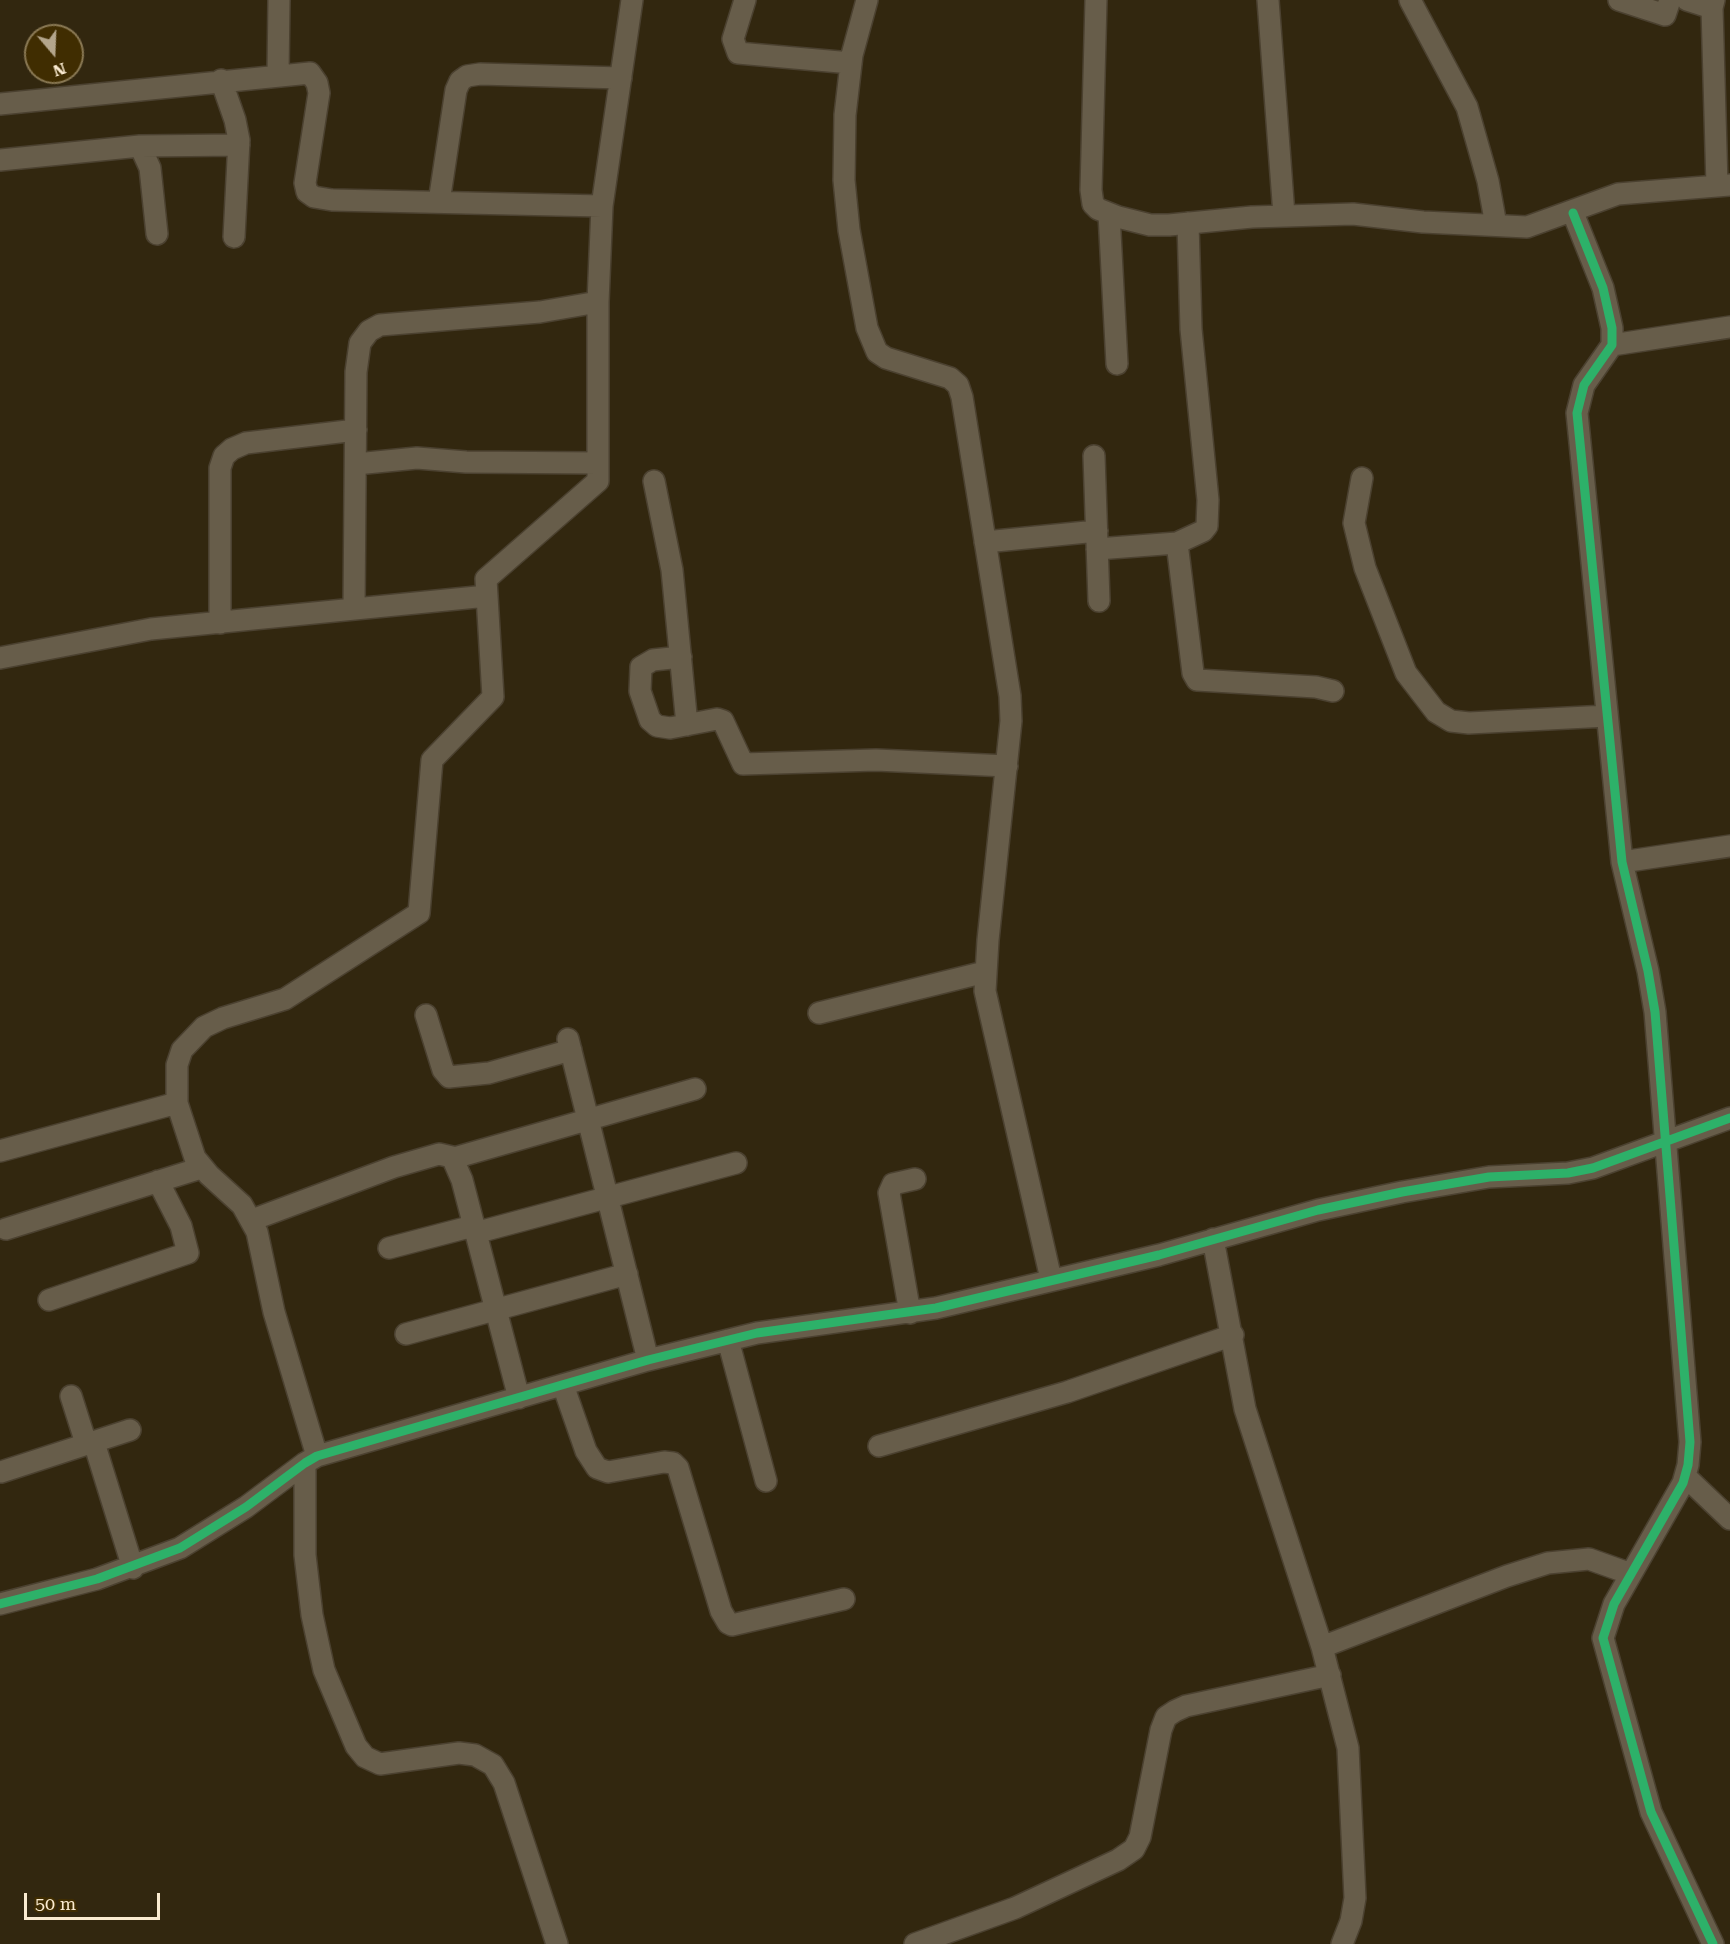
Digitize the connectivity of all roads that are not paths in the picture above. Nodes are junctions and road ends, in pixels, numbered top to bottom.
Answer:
1 (279, 0) edge
2 (632, 0) edge
3 (745, 0) edge
4 (867, 0) edge
5 (1096, 0) edge
6 (1268, 0) edge
7 (1410, 0) edge
8 (1619, 0) edge
9 (1670, 0) edge
10 (1687, 0) edge
11 (1713, 4) edge
12 (850, 63) junction
13 (278, 74) junction
14 (621, 78) junction
15 (221, 80) junction
16 (0, 104) edge
17 (239, 145) junction
18 (140, 146) junction
19 (0, 160) edge
20 (1723, 185) edge
21 (439, 202) junction
22 (602, 206) junction
23 (1573, 213) junction
24 (1108, 214) junction
25 (1284, 215) junction
26 (1188, 223) junction
27 (1496, 225) junction
28 (157, 234) dead end
29 (234, 237) dead end
30 (598, 302) junction
31 (1730, 327) edge
32 (1612, 345) junction
33 (1117, 364) dead end
34 (356, 430) junction
35 (1094, 456) dead end
36 (598, 463) junction
37 (356, 464) junction
38 (1362, 478) dead end
39 (654, 481) dead end
40 (1097, 540) junction
41 (985, 542) junction
42 (1177, 543) junction
43 (488, 596) junction
44 (1100, 602) dead end
45 (354, 609) junction
46 (220, 623) junction
47 (681, 657) junction
48 (0, 658) edge
49 (1333, 692) dead end
50 (1606, 716) junction
51 (687, 725) junction
52 (1007, 766) junction
53 (1730, 846) edge
54 (1622, 862) junction
55 (985, 972) junction
56 (819, 1013) dead end
57 (426, 1015) dead end
58 (695, 1089) dead end
59 (177, 1103) junction
60 (1730, 1118) edge
61 (588, 1120) junction
62 (1666, 1140) junction
63 (0, 1152) edge
64 (454, 1158) junction
65 (736, 1163) dead end
66 (201, 1168) junction
67 (915, 1179) dead end
68 (158, 1181) junction
69 (608, 1198) junction
70 (252, 1220) junction
71 (6, 1229) dead end
72 (474, 1230) junction
73 (1212, 1239) junction
74 (390, 1248) dead end
75 (627, 1274) junction
76 (1051, 1279) junction
77 (49, 1300) dead end
78 (495, 1310) junction
79 (910, 1313) junction
80 (406, 1334) dead end
81 (1233, 1335) junction
82 (728, 1340) junction
83 (648, 1360) junction
84 (563, 1385) junction
85 (71, 1396) dead end
86 (519, 1398) junction
87 (130, 1430) dead end
88 (90, 1444) junction
89 (879, 1446) dead end
90 (311, 1460) junction
91 (1, 1472) edge
92 (1685, 1476) junction
93 (766, 1481) dead end
94 (1730, 1519) edge
95 (133, 1568) junction
96 (1631, 1574) junction
97 (844, 1599) dead end
98 (0, 1604) edge
99 (1322, 1647) junction
100 (1329, 1675) junction
101 (557, 1944) edge
102 (915, 1944) edge
103 (1342, 1944) edge
104 (1713, 1944) edge

1 - 13 street
2 - 14 street
3 - 12 street
4 - 12 street
5 - 24 street
6 - 25 street
7 - 27 street
8 - 9 street
10 - 11 street
11 - 20 street
12 - 41 street
13 - 15 street
13 - 21 street
14 - 21 street
14 - 22 street
15 - 16 street
15 - 17 street
17 - 18 street
17 - 29 street
18 - 19 street
18 - 28 street
20 - 23 street
21 - 22 street
22 - 30 street
23 - 27 street
23 - 32 street
24 - 26 street
24 - 33 street
25 - 26 street
25 - 27 street
26 - 42 street
30 - 34 street
30 - 36 street
31 - 32 street
32 - 50 street
34 - 37 street
34 - 46 street
35 - 40 street
36 - 37 street
36 - 43 street
37 - 45 street
38 - 50 street
39 - 47 street
40 - 41 street
40 - 42 street
40 - 44 street
41 - 52 street
42 - 49 street
43 - 45 street
43 - 59 street
45 - 46 street
46 - 48 street
47 - 51 street
47 - 51 street
50 - 54 street
51 - 52 street
52 - 55 street
53 - 54 street
54 - 62 street
55 - 56 street
55 - 76 street
57 - 61 street
58 - 61 street
59 - 63 street
59 - 66 street
60 - 62 street
61 - 64 street
61 - 69 street
62 - 73 street
62 - 92 street
64 - 70 street
64 - 72 street
65 - 69 street
66 - 68 street
66 - 70 street
67 - 79 street
68 - 71 street
68 - 77 street
69 - 72 street
69 - 75 street
70 - 90 street
72 - 74 street
72 - 78 street
73 - 76 street
73 - 81 street
75 - 78 street
75 - 83 street
76 - 79 street
78 - 80 street
78 - 86 street
79 - 82 street
81 - 89 street
81 - 99 street
82 - 83 street
82 - 93 street
83 - 84 street
84 - 86 street
84 - 97 street
85 - 88 street
86 - 90 street
87 - 88 street
88 - 91 street
88 - 95 street
90 - 95 street
90 - 101 street
92 - 94 street
92 - 96 street
95 - 98 street
96 - 99 street
96 - 104 street
99 - 100 street
100 - 102 street
100 - 103 street

